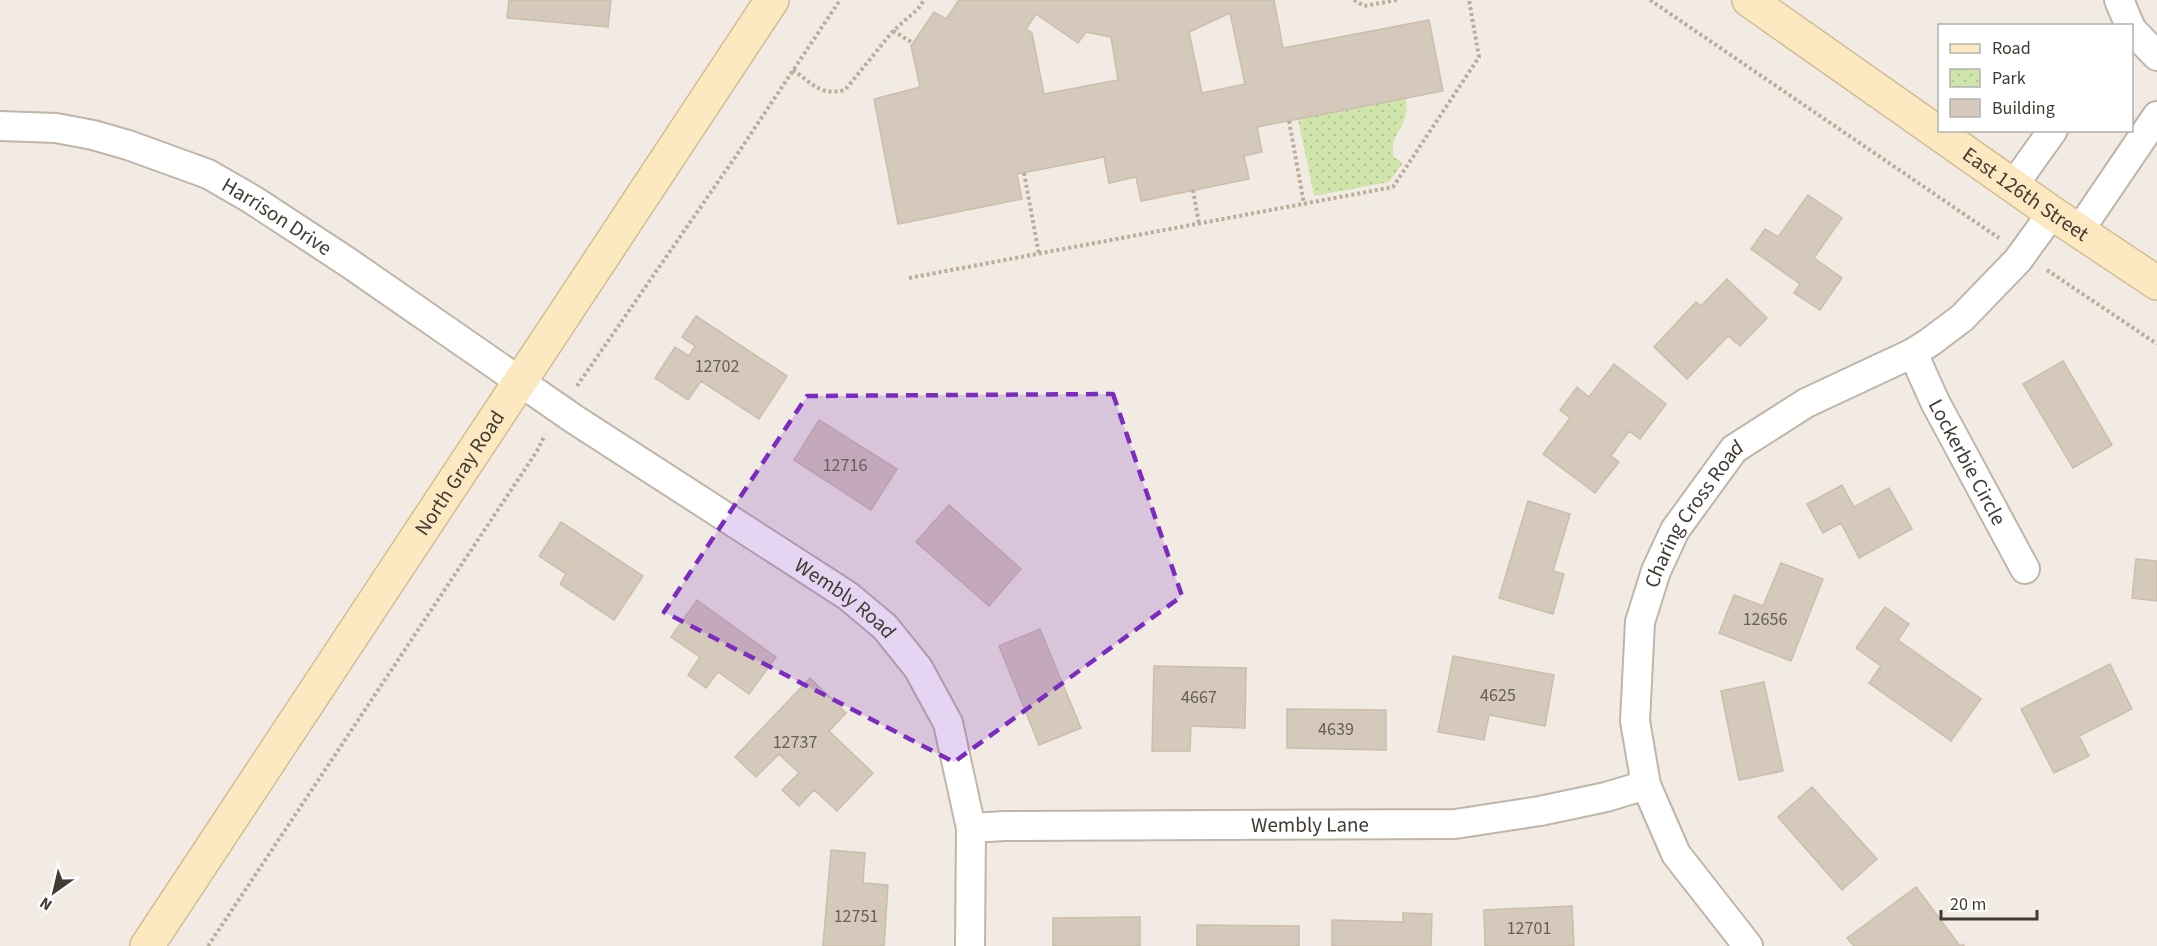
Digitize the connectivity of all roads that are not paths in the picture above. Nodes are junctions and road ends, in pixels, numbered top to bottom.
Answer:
1 (772, 0) edge
2 (1749, 0) edge
3 (2133, 28) edge
4 (2157, 57) edge
5 (2157, 116) edge
6 (0, 126) edge
7 (2052, 132) edge
8 (2013, 186) junction
9 (2066, 222) junction
10 (2157, 283) edge
11 (1913, 353) junction
12 (521, 381) junction
13 (2025, 569) dead end
14 (1646, 785) junction
15 (971, 828) junction
16 (147, 946) edge
17 (970, 946) edge
18 (1748, 946) edge

1 - 12 street, North Gray Road
2 - 8 street, East 126th Street
3 - 4 street
5 - 9 street, Charing Cross Road
6 - 12 street, Harrison Drive
7 - 8 street
8 - 9 street, East 126th Street
9 - 10 street, East 126th Street
9 - 11 street, Charing Cross Road
11 - 13 street, Lockerbie Circle
11 - 14 street, Charing Cross Road
12 - 15 street, Wembly Road
12 - 16 street, North Gray Road
14 - 15 street, Wembly Lane
14 - 18 street, Charing Cross Road
15 - 17 street, Wembly Road

